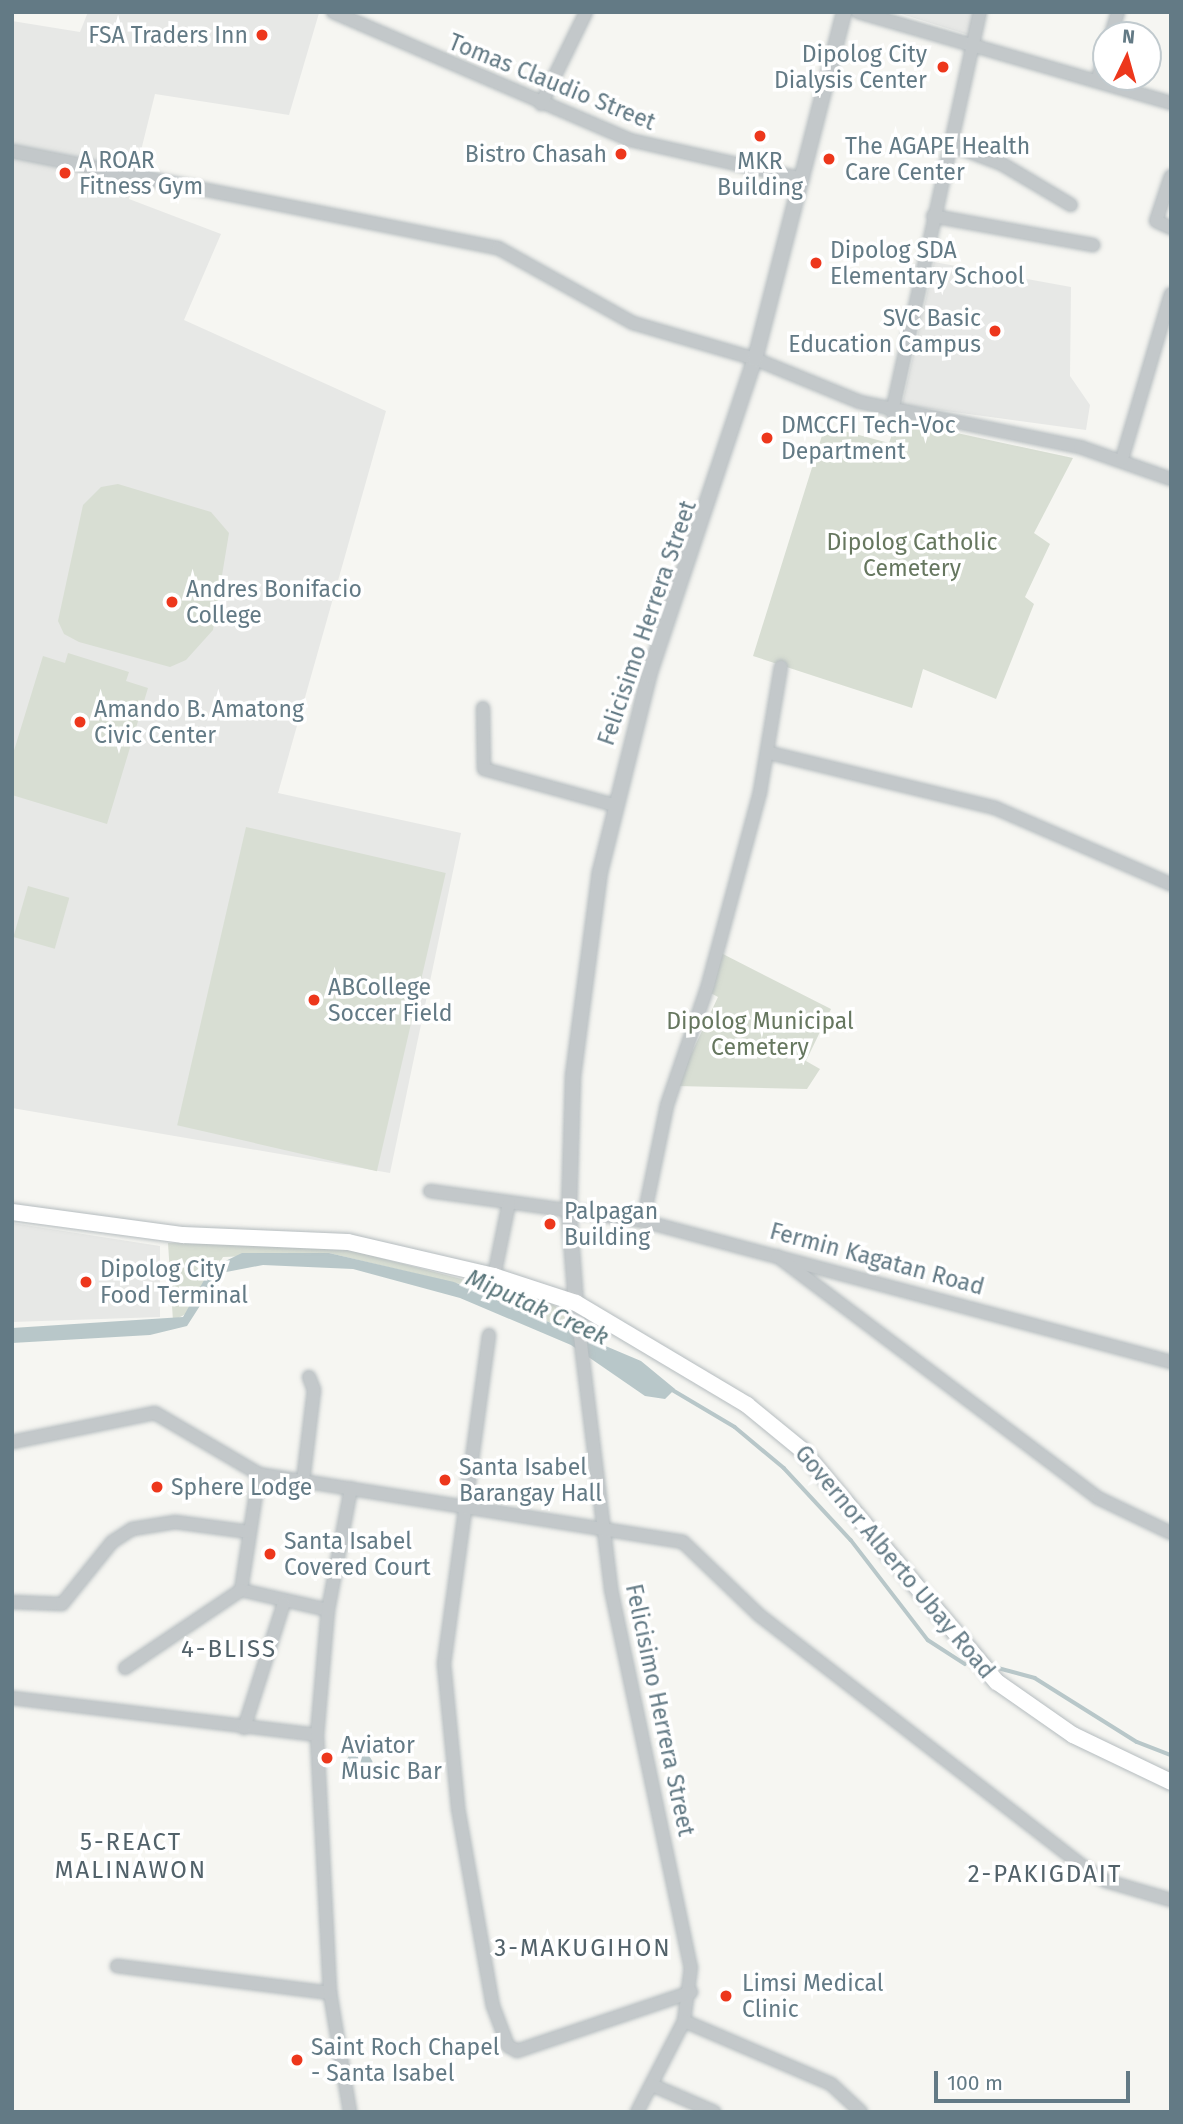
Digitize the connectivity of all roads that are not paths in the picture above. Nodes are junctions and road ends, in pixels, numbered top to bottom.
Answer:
1 (333, 12) edge
2 (586, 12) edge
3 (844, 12) edge
4 (858, 12) edge
5 (980, 12) edge
6 (971, 43) junction
7 (1092, 80) edge
8 (1129, 91) edge
9 (1171, 103) edge
10 (541, 104) junction
11 (948, 144) junction
12 (12, 151) edge
13 (1171, 176) edge
14 (803, 179) junction
15 (1071, 205) dead end
16 (933, 216) junction
17 (1171, 228) edge
18 (1093, 245) dead end
19 (1171, 294) edge
20 (755, 359) junction
21 (892, 412) junction
22 (1122, 459) junction
23 (1171, 479) edge
24 (781, 667) dead end
25 (483, 708) dead end
26 (770, 753) junction
27 (614, 805) junction
28 (1171, 884) edge
29 (430, 1191) dead end
30 (509, 1203) junction
31 (569, 1211) junction
32 (12, 1212) edge
33 (643, 1221) junction
34 (772, 1252) junction
35 (494, 1276) junction
36 (577, 1304) junction
37 (489, 1335) dead end
38 (1171, 1362) edge
39 (309, 1377) dead end
40 (12, 1442) edge
41 (259, 1474) junction
42 (303, 1481) junction
43 (351, 1489) junction
44 (462, 1508) junction
45 (601, 1527) junction
46 (249, 1532) junction
47 (1171, 1533) edge
48 (241, 1590) junction
49 (12, 1602) edge
50 (284, 1603) junction
51 (328, 1610) junction
52 (125, 1668) dead end
53 (12, 1698) edge
54 (244, 1728) junction
55 (317, 1735) junction
56 (1171, 1782) edge
57 (1171, 1900) edge
58 (117, 1966) dead end
59 (691, 1992) junction
60 (330, 1993) junction
61 (684, 2021) junction
62 (652, 2085) junction
63 (350, 2112) edge
64 (637, 2112) edge
65 (714, 2112) edge
66 (861, 2112) edge

1 - 10 street, Tomas Claudio Street
2 - 10 street
3 - 14 street, Felicisimo Herrera Street
4 - 6 street
5 - 6 street
6 - 7 street
6 - 11 street
8 - 9 street
10 - 14 street, Tomas Claudio Street
11 - 15 street
11 - 16 street
12 - 20 street
13 - 17 street
14 - 20 street, Felicisimo Herrera Street
16 - 18 street
16 - 21 street
19 - 22 street
20 - 21 street
20 - 27 street, Felicisimo Herrera Street
21 - 22 street
22 - 23 street
24 - 26 street
25 - 27 street
26 - 28 street
26 - 33 street
27 - 31 street, Felicisimo Herrera Street
29 - 30 street, Fermin Kagatan Road
30 - 31 street, Fermin Kagatan Road
30 - 35 street
31 - 33 street, Fermin Kagatan Road
31 - 36 street, Felicisimo Herrera Street
32 - 35 main road, Governor Alberto Ubay Road
33 - 34 street, Fermin Kagatan Road
34 - 38 street, Fermin Kagatan Road
34 - 47 street
35 - 36 main road, Governor Alberto Ubay Road
36 - 45 street, Felicisimo Herrera Street
36 - 56 main road, Governor Alberto Ubay Road
37 - 44 street
39 - 42 street
40 - 41 street
41 - 42 street
41 - 46 street
42 - 43 street
43 - 44 street
43 - 51 street
44 - 45 street
44 - 59 street
45 - 57 street
45 - 59 street, Felicisimo Herrera Street
46 - 48 street
46 - 49 street
48 - 50 street
48 - 52 street
50 - 51 street
50 - 54 street
51 - 55 street
53 - 54 street
54 - 55 street
55 - 60 street
58 - 60 street
59 - 61 street, Felicisimo Herrera Street
60 - 63 street
61 - 62 street, Felicisimo Herrera Street
61 - 66 street
62 - 64 street, Felicisimo Herrera Street
62 - 65 street

